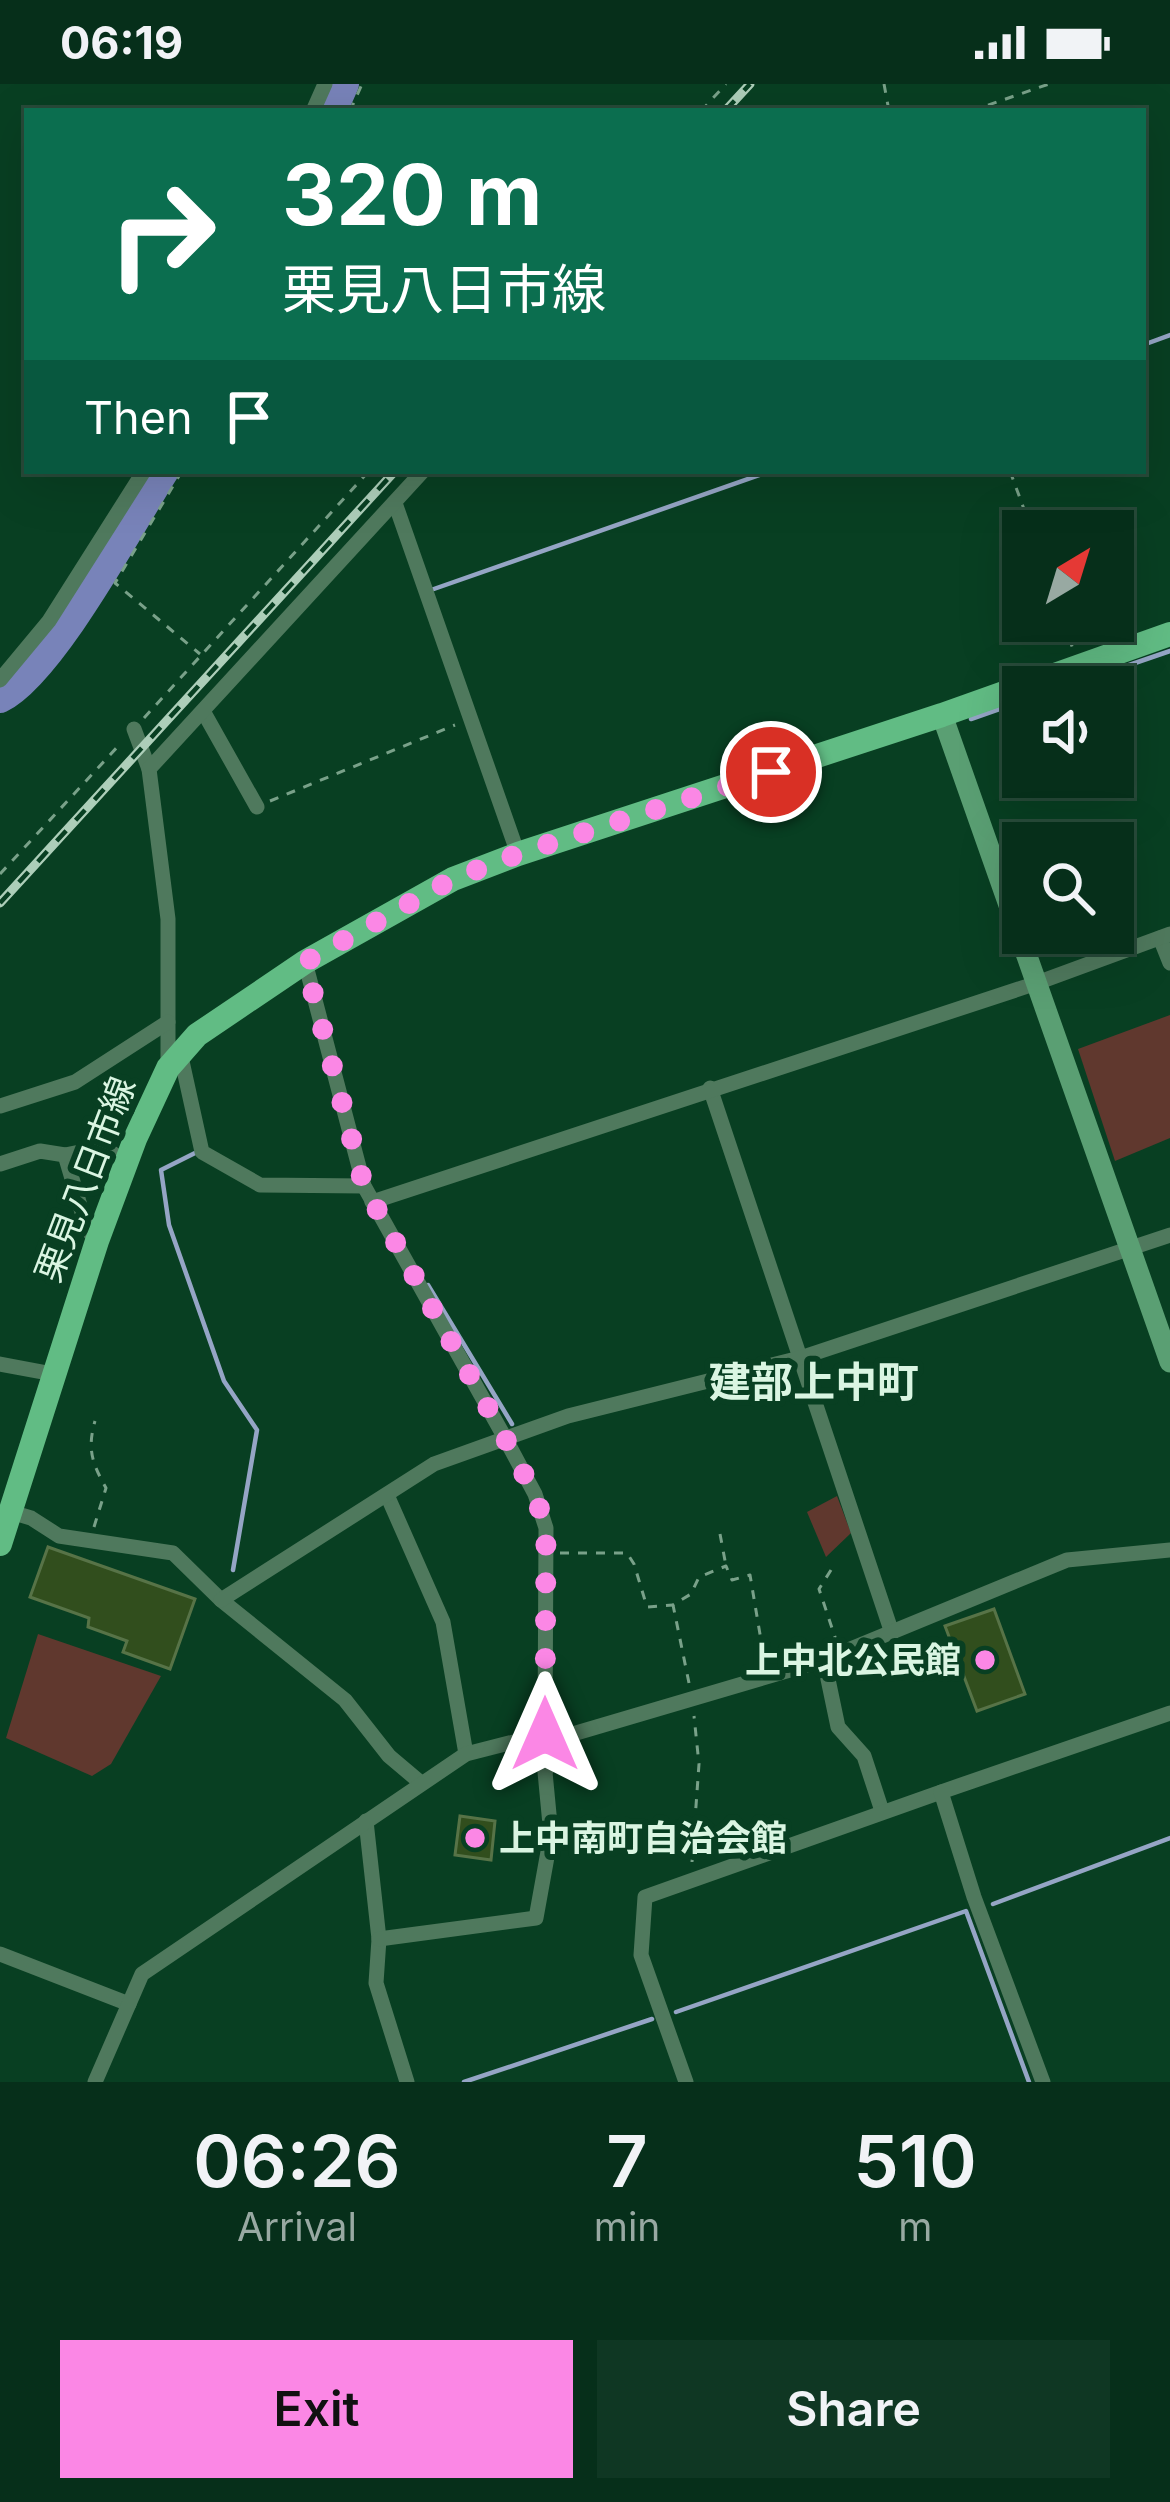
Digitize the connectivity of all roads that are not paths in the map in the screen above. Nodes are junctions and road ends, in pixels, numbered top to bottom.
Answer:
1 (142, 474) edge
2 (420, 474) edge
3 (395, 502) junction
4 (1170, 634) edge
5 (0, 680) edge
6 (203, 711) junction
7 (941, 715) junction
8 (134, 729) road end
9 (149, 769) junction
10 (257, 807) road end
11 (518, 854) junction
12 (1165, 936) edge
13 (305, 962) junction
14 (1170, 963) edge
15 (1034, 984) junction
16 (167, 1022) junction
17 (174, 1060) junction
18 (710, 1088) junction
19 (0, 1106) edge
20 (65, 1155) junction
21 (126, 1163) junction
22 (0, 1164) edge
23 (368, 1194) junction
24 (1170, 1235) edge
25 (97, 1241) junction
26 (1130, 1246) junction
27 (800, 1358) junction
28 (1170, 1362) edge
29 (0, 1364) edge
30 (53, 1374) junction
31 (505, 1438) junction
32 (387, 1495) junction
33 (10, 1512) junction
34 (0, 1544) edge
35 (1170, 1550) edge
36 (221, 1600) junction
37 (892, 1633) junction
38 (832, 1657) junction
39 (1170, 1713) edge
40 (545, 1734) junction
41 (566, 1736) junction
42 (466, 1754) junction
43 (421, 1783) junction
44 (941, 1792) junction
45 (882, 1811) junction
46 (366, 1821) junction
47 (379, 1940) junction
48 (0, 1954) edge
49 (129, 2004) junction
50 (95, 2082) edge
51 (407, 2082) edge
52 (686, 2082) edge
53 (1043, 2082) edge

1 - 5 street
2 - 3 street
3 - 6 street
3 - 11 street
4 - 7 main road, 栗見八日市線
6 - 9 street
6 - 10 street
7 - 11 main road, 栗見八日市線
7 - 15 street
8 - 9 street
9 - 16 street
11 - 13 main road, 栗見八日市線
12 - 14 street
12 - 15 street
13 - 17 main road, 栗見八日市線
13 - 23 street
15 - 18 street
15 - 26 street
16 - 17 street
16 - 19 street
17 - 21 main road, 栗見八日市線
17 - 23 street
18 - 23 street
18 - 27 street
20 - 21 street
20 - 22 street
20 - 25 street
21 - 25 main road, 栗見八日市線
23 - 31 street
24 - 26 street
25 - 30 main road, 栗見八日市線
26 - 27 street
26 - 28 street
27 - 31 street
27 - 37 street
29 - 30 street
30 - 33 main road, 栗見八日市線
31 - 32 street
31 - 40 street
32 - 36 street
32 - 42 street
33 - 34 main road, 栗見八日市線
33 - 36 street
35 - 37 street
36 - 43 street
37 - 38 street
38 - 41 street
38 - 45 street
39 - 44 street
40 - 41 street
40 - 42 street
41 - 47 street
42 - 43 street
43 - 46 street
44 - 45 street
44 - 53 street
45 - 52 street
46 - 47 street
46 - 49 street
47 - 51 street
48 - 49 street
49 - 50 street

